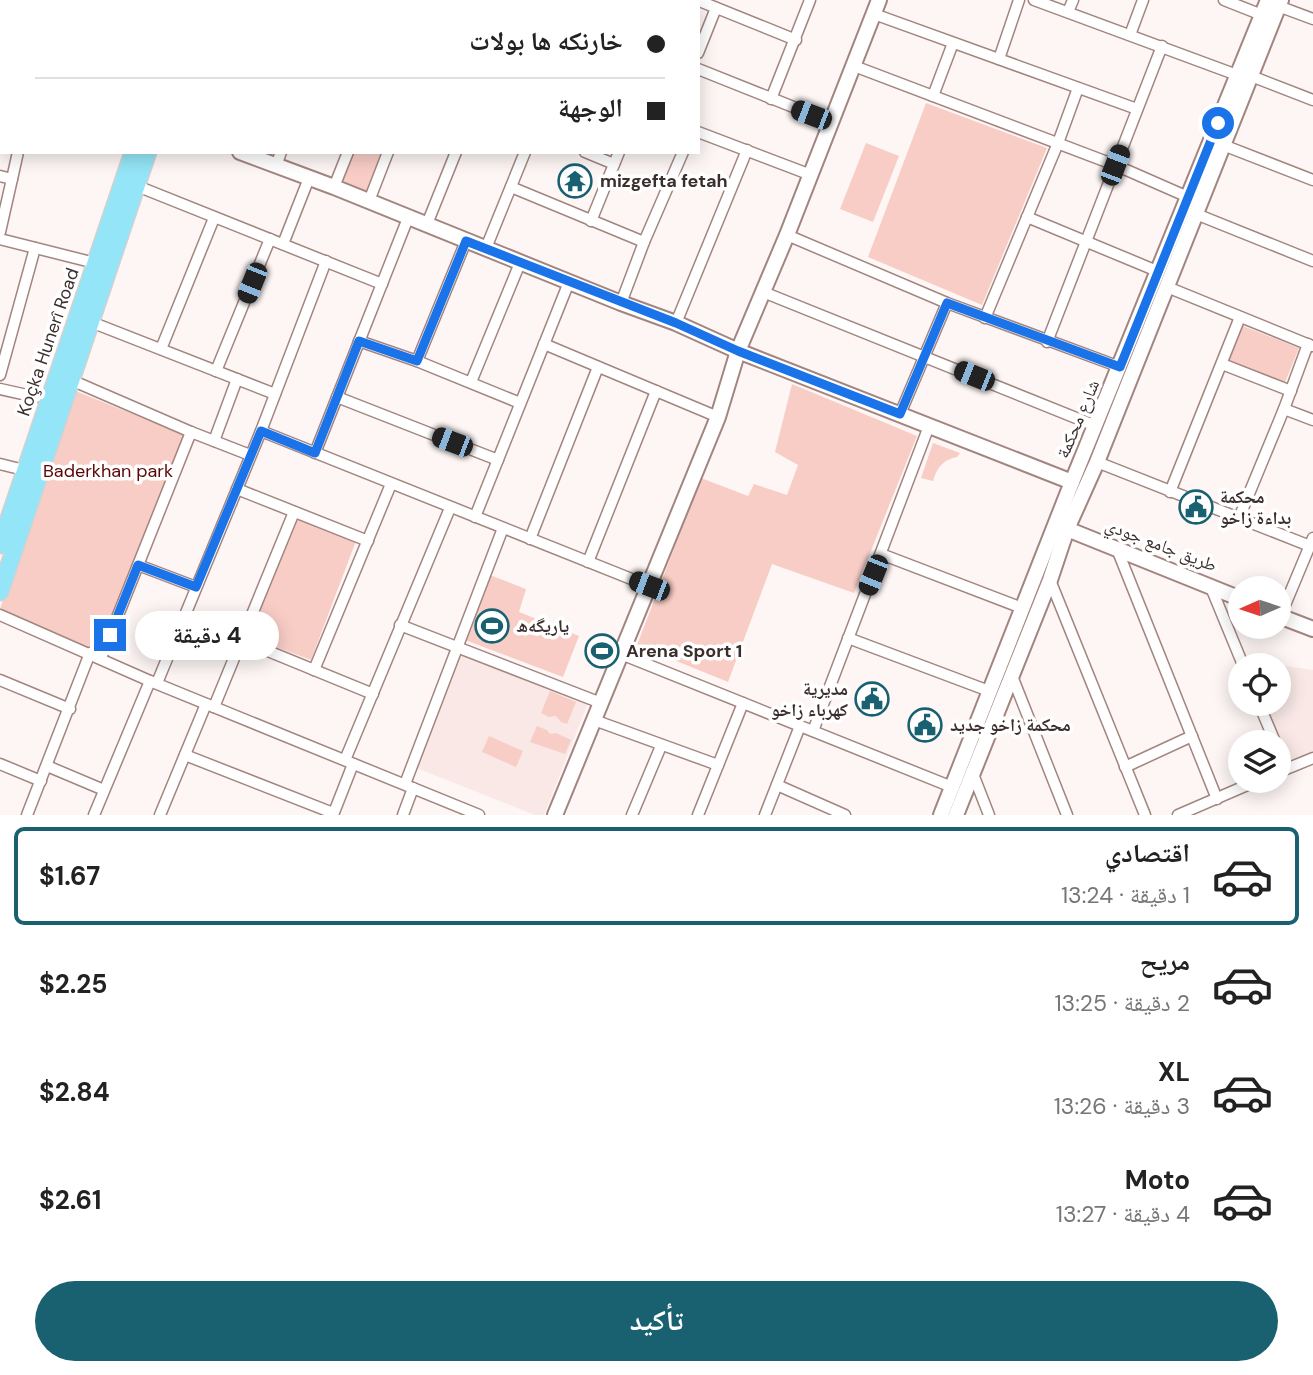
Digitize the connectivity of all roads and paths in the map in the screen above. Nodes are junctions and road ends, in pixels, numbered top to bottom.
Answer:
1 (810, 0) edge
2 (1019, 0) edge
3 (1034, 0) edge
4 (1073, 0) edge
5 (1143, 0) edge
6 (1224, 0) edge
7 (700, 2) edge
8 (1276, 2) edge
9 (877, 7) edge
10 (716, 8) junction
11 (1069, 12) junction
12 (1262, 15) junction
13 (1313, 19) edge
14 (1130, 35) junction
15 (796, 40) junction
16 (953, 43) junction
17 (1162, 46) junction
18 (700, 48) edge
19 (999, 59) junction
20 (853, 66) junction
21 (700, 70) edge
22 (1244, 75) junction
23 (1078, 88) junction
24 (933, 96) junction
25 (771, 99) junction
26 (1313, 100) edge
27 (1137, 109) junction
28 (831, 122) junction
29 (700, 133) edge
30 (1058, 143) junction
31 (1223, 145) junction
32 (747, 150) junction
33 (18, 154) edge
34 (132, 154) edge
35 (147, 154) edge
36 (251, 154) edge
37 (347, 154) edge
38 (387, 154) edge
39 (455, 154) edge
40 (525, 154) edge
41 (589, 154) edge
42 (618, 154) edge
43 (682, 154) edge
44 (279, 159) edge
45 (614, 164) junction
46 (1115, 165) junction
47 (811, 175) junction
48 (0, 176) edge
49 (309, 178) junction
50 (12, 179) junction
51 (1313, 180) edge
52 (137, 186) junction
53 (334, 187) junction
54 (511, 187) junction
55 (1188, 197) junction
56 (369, 201) junction
57 (1196, 214) junction
58 (1027, 216) junction
59 (214, 218) junction
60 (408, 218) junction
61 (591, 221) junction
62 (427, 224) junction
63 (0, 232) edge
64 (788, 235) junction
65 (0, 239) edge
66 (270, 239) junction
67 (1086, 240) junction
68 (466, 241) junction
69 (644, 242) junction
70 (283, 244) junction
71 (36, 248) junction
72 (486, 248) junction
73 (326, 261) junction
74 (1313, 261) edge
75 (95, 263) junction
76 (520, 263) junction
77 (1157, 271) junction
78 (569, 282) junction
79 (382, 284) junction
80 (1167, 287) junction
81 (763, 292) junction
82 (621, 303) junction
83 (947, 303) junction
84 (1240, 317) junction
85 (985, 318) junction
86 (91, 322) junction
87 (676, 323) junction
88 (359, 341) junction
89 (1047, 342) junction
90 (544, 344) junction
91 (1311, 345) edge
92 (161, 349) junction
93 (738, 351) junction
94 (925, 356) junction
95 (417, 361) junction
96 (1222, 364) junction
97 (598, 367) junction
98 (1120, 367) junction
99 (216, 371) junction
100 (0, 375) edge
101 (237, 379) junction
102 (71, 380) junction
103 (471, 382) junction
104 (0, 389) edge
105 (656, 391) junction
106 (1291, 391) junction
107 (275, 394) junction
108 (36, 397) dead end
109 (337, 397) junction
110 (520, 403) junction
111 (1284, 409) junction
112 (900, 414) junction
113 (718, 417) junction
114 (1313, 420) edge
115 (929, 426) junction
116 (1096, 426) junction
117 (261, 431) junction
118 (191, 432) junction
119 (214, 441) junction
120 (315, 453) junction
121 (250, 455) junction
122 (498, 460) junction
123 (1097, 462) junction
124 (0, 464) edge
125 (24, 470) junction
126 (1072, 482) junction
127 (391, 484) junction
128 (237, 489) junction
129 (1170, 492) junction
130 (450, 508) junction
131 (294, 512) junction
132 (475, 517) junction
133 (1238, 518) junction
134 (503, 528) junction
135 (1067, 529) junction
136 (1, 537) edge
137 (530, 539) junction
138 (368, 541) junction
139 (1312, 542) edge
140 (1117, 549) junction
141 (881, 554) junction
142 (589, 562) junction
143 (138, 565) junction
144 (1050, 580) junction
145 (1209, 584) junction
146 (649, 586) junction
147 (196, 587) junction
148 (1292, 589) edge
149 (0, 592) edge
150 (1228, 593) edge
151 (1023, 608) junction
152 (0, 615) edge
153 (1292, 621) edge
154 (400, 625) junction
155 (1313, 629) edge
156 (848, 638) junction
157 (241, 640) junction
158 (457, 648) junction
159 (90, 653) junction
160 (1238, 653) edge
161 (621, 654) junction
162 (101, 658) junction
163 (314, 670) junction
164 (1012, 676) junction
165 (0, 680) edge
166 (153, 682) junction
167 (989, 691) junction
168 (373, 694) junction
169 (601, 703) junction
170 (743, 703) junction
171 (210, 705) junction
172 (69, 709) junction
173 (594, 720) junction
174 (800, 726) junction
175 (813, 731) junction
176 (1192, 736) junction
177 (970, 741) junction
178 (661, 746) junction
179 (984, 747) junction
180 (185, 755) junction
181 (1313, 758) edge
182 (349, 762) junction
183 (0, 764) edge
184 (718, 765) junction
185 (47, 766) junction
186 (1125, 767) junction
187 (1291, 767) edge
188 (974, 774) junction
189 (41, 781) junction
190 (777, 785) junction
191 (409, 786) junction
192 (952, 787) junction
193 (104, 790) junction
194 (1230, 793) edge
195 (1217, 799) junction
196 (163, 814) edge
197 (333, 814) edge
198 (27, 815) edge
199 (94, 815) edge
200 (403, 815) edge
201 (480, 815) edge
202 (555, 815) edge
203 (632, 815) edge
204 (698, 815) edge
205 (765, 815) edge
206 (845, 815) edge
207 (941, 815) edge
208 (956, 815) edge
209 (989, 815) edge
210 (1067, 815) edge
211 (1144, 815) edge
212 (1178, 815) edge

1 - 15 street
2 - 19 street
3 - 11 street
4 - 11 street
5 - 14 street
6 - 12 street
7 - 10 street
8 - 12 street, شارع محكمة
8 - 13 street
8 - 22 street, شارع محكمة
9 - 16 street
9 - 20 street
10 - 15 street
10 - 18 street
11 - 14 street
12 - 22 street, شارع محكمة
14 - 17 street
15 - 25 street
16 - 19 street
16 - 24 street
17 - 22 street
17 - 27 street
19 - 23 street
20 - 24 street
20 - 28 street
21 - 25 street
22 - 26 street
22 - 31 street, شارع محكمة
22 - 55 street, شارع محكمة
23 - 27 street
23 - 30 street
24 - 30 street
25 - 28 street
27 - 46 street
28 - 47 street
29 - 32 street
30 - 46 street
30 - 58 street
31 - 51 street
31 - 57 street, شارع محكمة
32 - 47 street
32 - 87 street
33 - 50 street
34 - 75 main road, Koçka Hunerî Road
35 - 52 main road
36 - 44 street
37 - 53 street
38 - 56 street
39 - 62 street
40 - 54 street
41 - 45 street
42 - 45 street
43 - 69 street
44 - 49 street
45 - 61 street
46 - 55 street
46 - 67 street
47 - 64 street
48 - 50 street
49 - 53 street
49 - 70 street
50 - 63 street
52 - 59 street
52 - 86 main road
53 - 56 street
54 - 61 street
54 - 72 street
55 - 77 street, شارع محكمة
56 - 60 street
57 - 74 street
57 - 80 street, شارع محكمة
58 - 67 street
58 - 85 street
59 - 66 street
59 - 92 street
60 - 62 street
60 - 79 street
61 - 69 street
62 - 68 street
64 - 81 street
64 - 83 street
65 - 71 street
66 - 70 street
66 - 99 street
67 - 77 street
67 - 89 street
68 - 72 street
68 - 95 street
69 - 82 street
70 - 73 street
71 - 75 street
71 - 100 street
72 - 76 street
73 - 79 street
73 - 107 street
75 - 125 main road, Koçka Hunerî Road
76 - 78 street
76 - 103 street
77 - 98 street, شارع محكمة
78 - 82 street
78 - 90 street
79 - 88 street
80 - 84 street
80 - 123 street, شارع محكمة
81 - 93 street
81 - 94 street
82 - 87 street
83 - 85 street
83 - 94 street
84 - 91 street
84 - 96 street
85 - 89 street
86 - 92 street
86 - 102 main road
87 - 93 street
88 - 95 street
88 - 109 street
89 - 98 street
90 - 97 street
90 - 110 street
91 - 106 street
92 - 99 street
93 - 112 street
93 - 113 street
94 - 112 street
94 - 116 street
95 - 103 street
96 - 106 street
96 - 129 street
97 - 105 street
97 - 137 street
98 - 116 street, شارع محكمة
99 - 101 street
101 - 107 street
101 - 119 street
102 - 118 street
102 - 149 main road
103 - 110 street
104 - 108 street
105 - 113 street
105 - 142 street
106 - 111 street
107 - 117 street
109 - 120 street
109 - 122 street
110 - 122 street
111 - 114 street
111 - 133 street
112 - 115 street
113 - 146 street
115 - 126 street
115 - 141 street
116 - 126 street, شارع محكمة
117 - 120 street
117 - 121 street
118 - 119 street
118 - 143 street
119 - 121 street
120 - 127 street
121 - 128 street
122 - 132 street
123 - 129 street
123 - 135 street, شارع محكمة
124 - 125 street
125 - 136 main road, Koçka Hunerî Road
126 - 151 street, شارع محكمة
127 - 130 street
127 - 138 street
128 - 131 street
128 - 147 street
129 - 133 street
130 - 132 street
130 - 154 street
131 - 138 street
131 - 157 street
132 - 134 street
133 - 139 street
134 - 137 street
134 - 158 street
135 - 140 street, طريق جامع جودي
135 - 144 street, شارع محكمة
137 - 142 street
138 - 163 street
139 - 148 street
140 - 145 street, طريق جامع جودي
140 - 176 street
141 - 151 street
141 - 156 street
142 - 146 street
143 - 147 street
143 - 162 street
144 - 164 street, شارع محكمة
144 - 186 street
145 - 150 street, طريق جامع جودي
145 - 160 street
146 - 161 street
147 - 166 street
151 - 167 street, شارع محكمة
152 - 159 street
153 - 155 street
154 - 158 street
154 - 168 street
156 - 167 street
156 - 175 street
157 - 163 street
157 - 171 street
158 - 169 street
158 - 191 street
159 - 162 street
159 - 172 street
161 - 169 street
161 - 170 street
162 - 166 street
163 - 168 street
164 - 179 street, شارع محكمة
164 - 210 street
165 - 172 street
166 - 171 street
166 - 193 street
167 - 177 street, شارع محكمة
168 - 182 street
169 - 173 street
170 - 174 street
170 - 184 street
171 - 180 street
171 - 182 street
172 - 185 street
173 - 178 street
173 - 202 street
174 - 175 street
174 - 190 street
175 - 192 street
176 - 186 street
176 - 195 street
177 - 179 street
177 - 192 street, شارع محكمة
178 - 184 street
178 - 203 street
179 - 188 street, شارع محكمة
180 - 196 street
180 - 197 street
181 - 187 street
182 - 191 street
182 - 197 street
183 - 189 street
184 - 204 street
185 - 189 street
185 - 193 street
186 - 211 street
188 - 208 street, شارع محكمة
188 - 209 street
189 - 198 street
190 - 205 street
190 - 206 street
191 - 200 street
191 - 201 street
192 - 207 street, شارع محكمة
193 - 199 street
194 - 195 street
195 - 212 street

